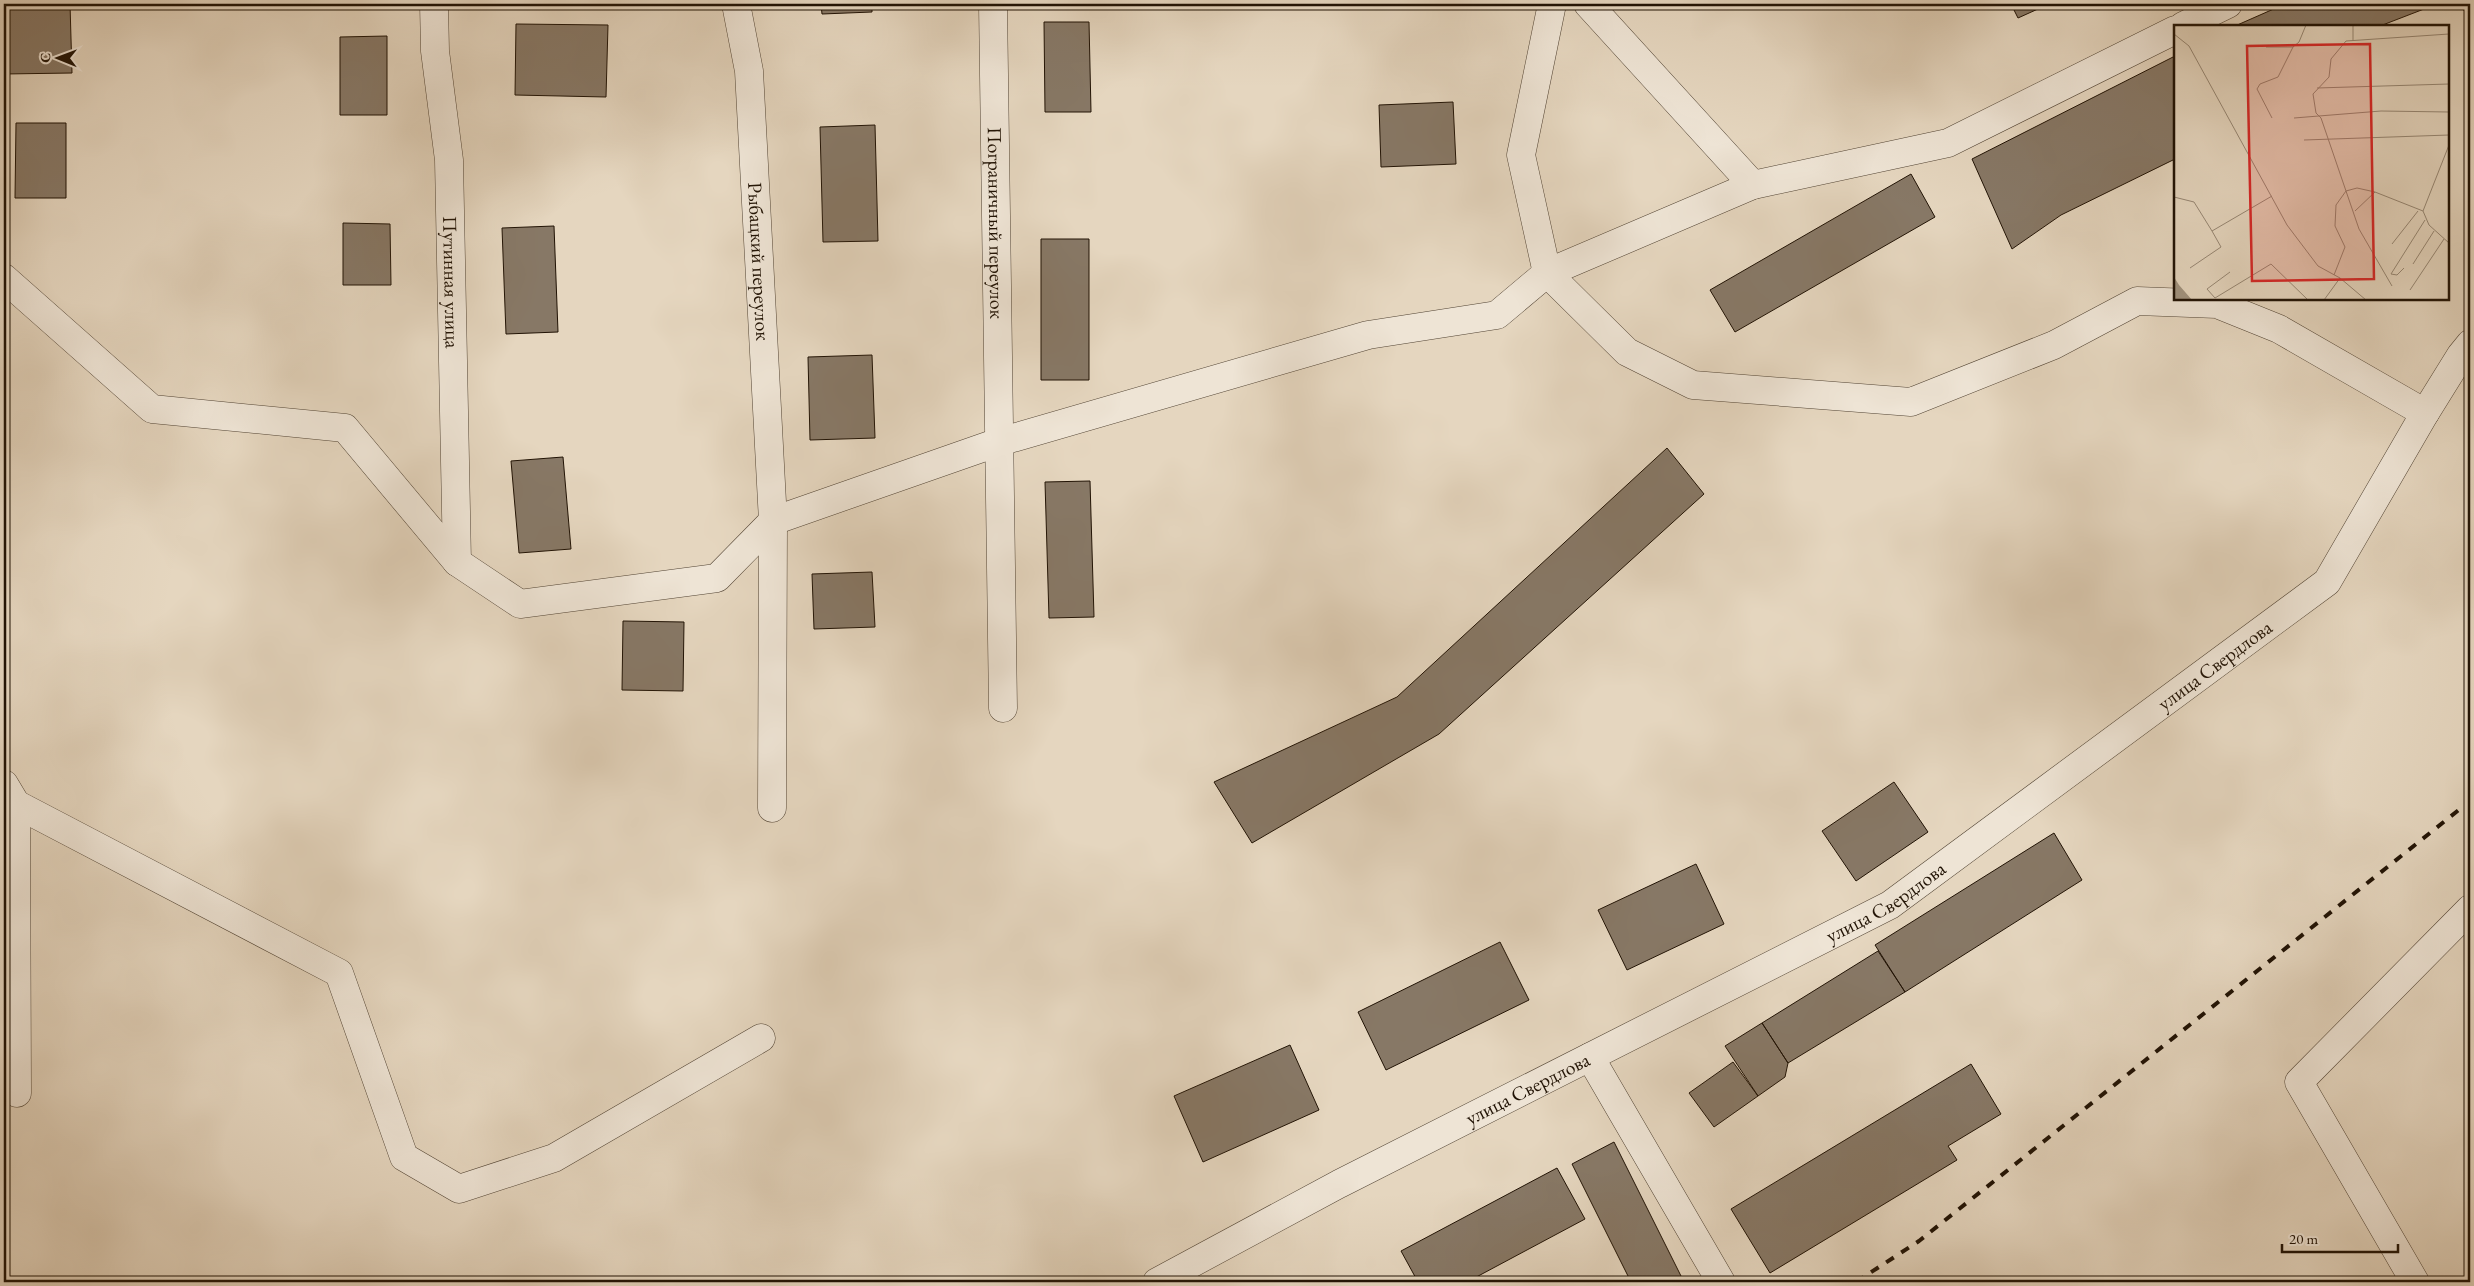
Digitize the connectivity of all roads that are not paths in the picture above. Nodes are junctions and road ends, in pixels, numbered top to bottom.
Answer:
1 (434, 4) edge
2 (736, 4) edge
3 (993, 4) edge
4 (1552, 4) edge
5 (1588, 4) edge
6 (2228, 4) edge
7 (2185, 25) edge
8 (2174, 30) edge
9 (1753, 185) junction
10 (1547, 273) junction
11 (4, 278) edge
12 (2467, 354) edge
13 (2425, 413) junction
14 (1000, 442) junction
15 (773, 521) junction
16 (457, 562) junction
17 (1002, 708) dead end
18 (10, 794) edge
19 (772, 808) dead end
20 (2470, 909) edge
21 (761, 1038) dead end
22 (1590, 1057) junction
23 (17, 1093) dead end
24 (1157, 1282) edge
25 (1721, 1282) edge
26 (2415, 1282) edge

1 - 16 street, Путинная улица
2 - 15 street, Рыбацкий переулок
3 - 14 street, Пограничный переулок
4 - 10 street
5 - 9 street
6 - 7 street
8 - 9 street
9 - 10 street
10 - 13 street
10 - 14 street
11 - 16 street
12 - 13 street, улица Свердлова
13 - 22 street, улица Свердлова
14 - 15 street
14 - 17 street, Пограничный переулок
15 - 16 street
15 - 19 street, Рыбацкий переулок
18 - 21 street
18 - 23 street
20 - 26 street
22 - 24 street, улица Свердлова
22 - 25 street

